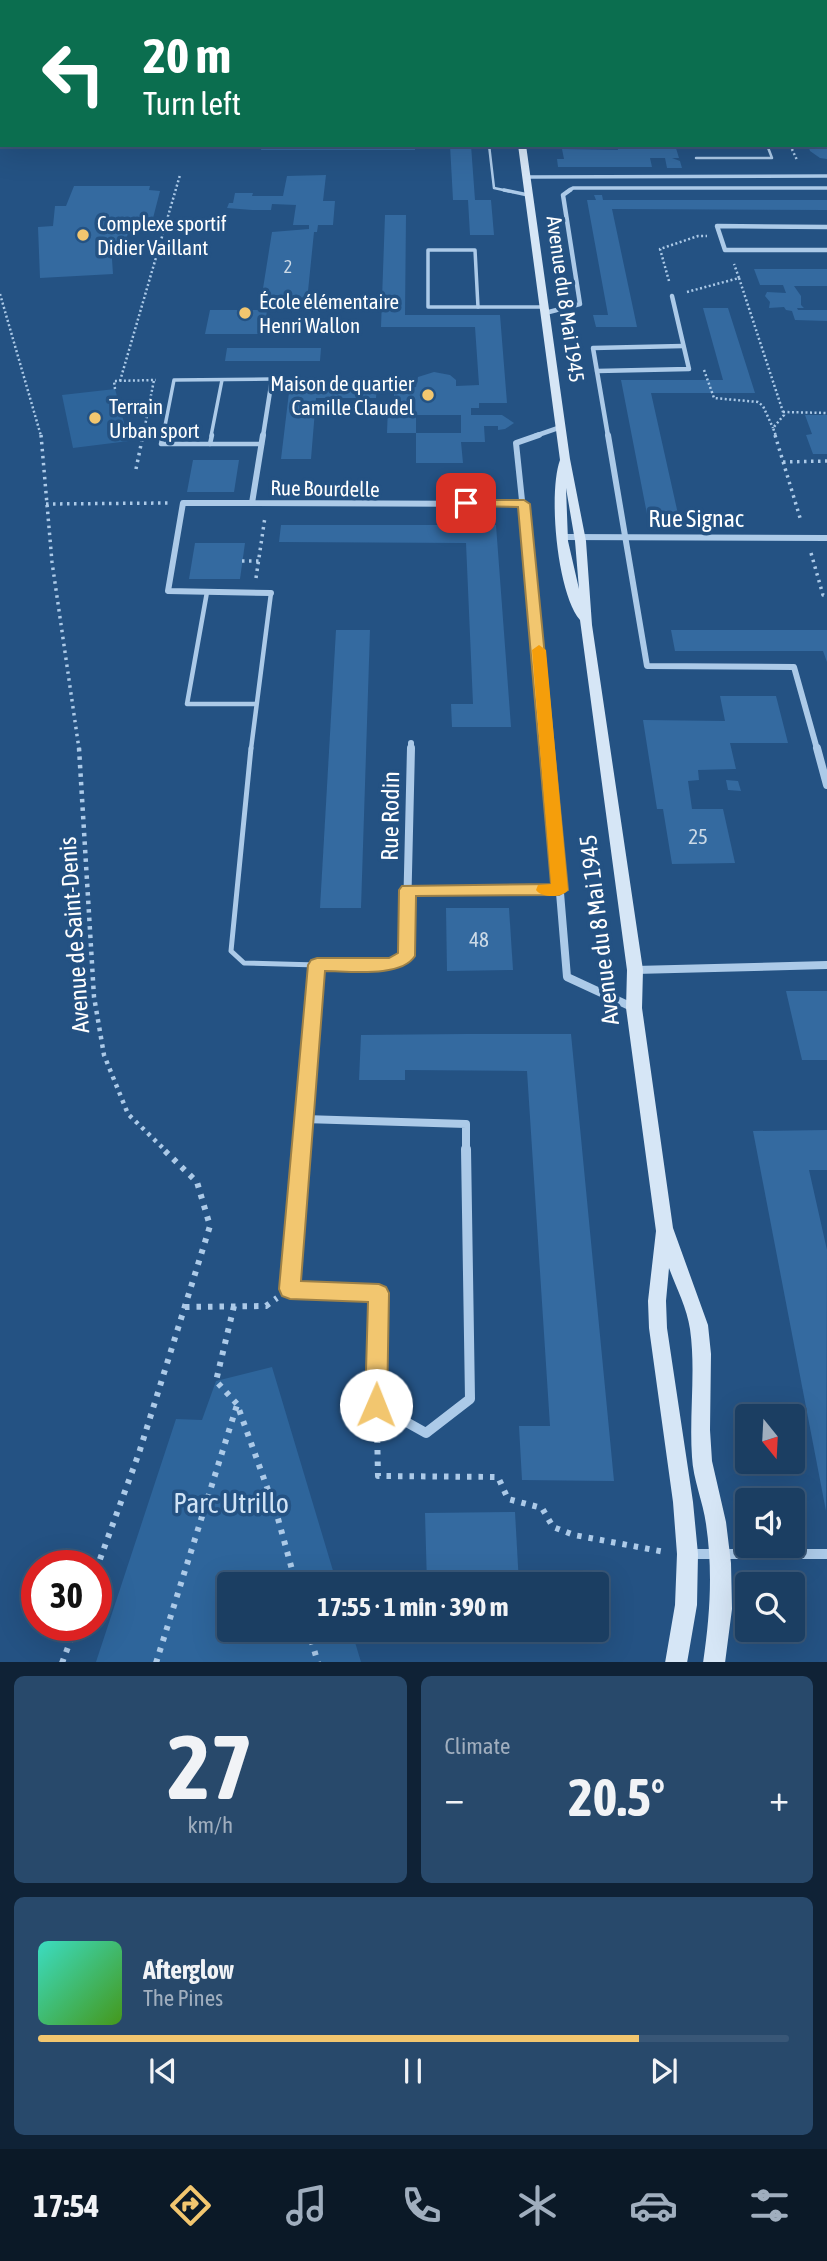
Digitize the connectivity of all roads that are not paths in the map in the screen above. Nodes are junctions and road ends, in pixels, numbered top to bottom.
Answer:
1 (489, 147) edge
2 (522, 147) edge
3 (768, 147) edge
4 (696, 158) dead end
5 (827, 176) edge
6 (526, 177) junction
7 (827, 188) edge
8 (528, 195) junction
9 (827, 226) edge
10 (827, 250) edge
11 (672, 296) road end
12 (478, 307) junction
13 (545, 310) junction
14 (683, 346) junction
15 (597, 371) junction
16 (272, 379) joint
17 (222, 380) junction
18 (561, 427) junction
19 (210, 444) junction
20 (261, 444) junction
21 (565, 458) junction
22 (252, 503) junction
23 (524, 504) junction
24 (564, 537) junction
25 (579, 537) junction
26 (626, 537) junction
27 (827, 538) edge
28 (208, 592) junction
29 (271, 593) joint
30 (586, 625) junction
31 (255, 704) junction
32 (411, 743) dead end
33 (827, 785) edge
34 (408, 890) junction
35 (559, 890) junction
36 (317, 965) junction
37 (827, 965) edge
38 (635, 970) junction
39 (634, 1008) junction
40 (304, 1119) junction
41 (664, 1228) junction
42 (680, 1554) junction
43 (827, 1554) edge
44 (720, 1555) junction
45 (676, 1662) edge
46 (714, 1662) edge

1 - 8 lane
2 - 6 main road, Avenue du 8 Mai 1945
3 - 4 lane
5 - 6 street
6 - 8 main road, Avenue du 8 Mai 1945
7 - 13 street
8 - 13 main road, Avenue du 8 Mai 1945
9 - 10 street
11 - 14 street
12 - 12 lane
12 - 13 lane
13 - 18 main road, Avenue du 8 Mai 1945
14 - 15 street
14 - 15 street
15 - 26 street
16 - 17 lane
16 - 20 street, Rue Bourdelle
17 - 19 lane
17 - 19 lane
18 - 21 main road, Avenue du 8 Mai 1945
18 - 23 street
19 - 20 lane
20 - 22 street, Rue Bourdelle
21 - 24 main road, Avenue du 8 Mai 1945
21 - 25 main road, Avenue du 8 Mai 1945
22 - 23 street, Rue Bourdelle
22 - 28 street
23 - 35 street
24 - 25 street, Rue Signac
24 - 30 main road, Avenue du 8 Mai 1945
25 - 26 street, Rue Signac
25 - 30 main road, Avenue du 8 Mai 1945
26 - 27 street, Rue Signac
26 - 33 street
28 - 29 street
28 - 31 lane
29 - 31 lane
30 - 38 main road, Avenue du 8 Mai 1945
31 - 36 lane
32 - 34 street, Rue Rodin
34 - 35 street, Rue Rodin
34 - 36 street, Rue Rodin
35 - 39 street
36 - 40 street
37 - 38 street
38 - 39 main road, Avenue du 8 Mai 1945
39 - 41 main road, Avenue du 8 Mai 1945
40 - 40 street
41 - 42 main road, Avenue du 8 Mai 1945
41 - 44 main road, Avenue du 8 Mai 1945
42 - 44 street
42 - 45 main road, Avenue du 8 Mai 1945
43 - 44 street
44 - 46 main road, Avenue du 8 Mai 1945

